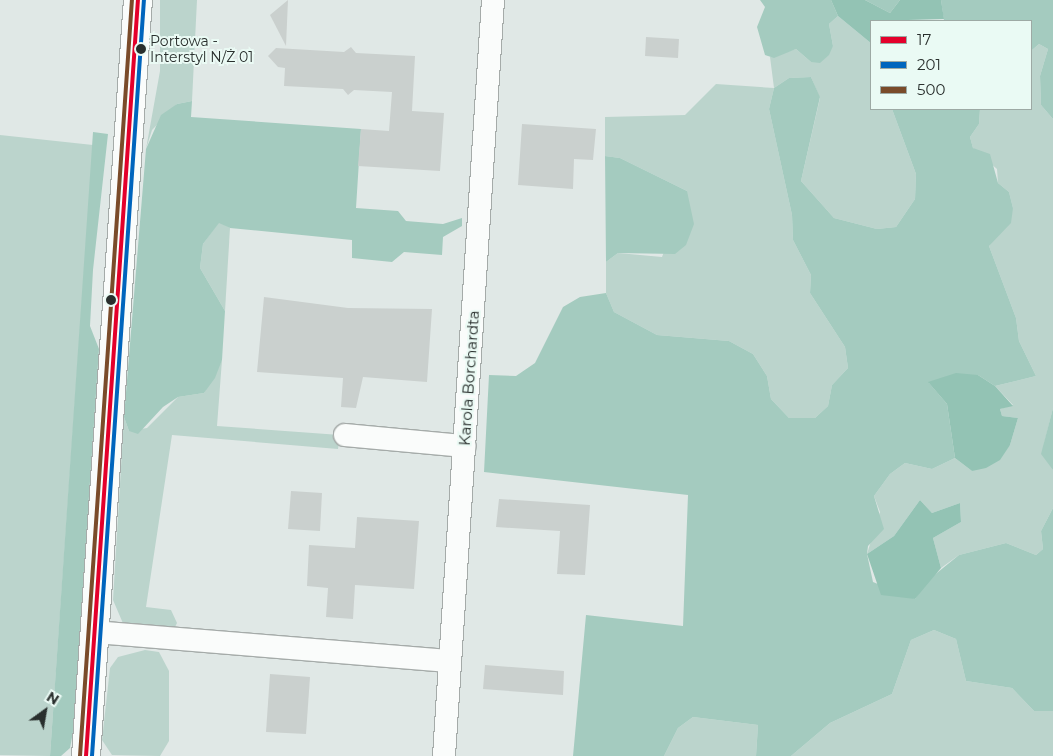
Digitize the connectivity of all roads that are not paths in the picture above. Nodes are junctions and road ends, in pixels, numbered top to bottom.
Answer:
1 (138, 0) edge
2 (493, 0) edge
3 (345, 434) dead end
4 (464, 446) junction
5 (95, 632) junction
6 (450, 661) junction
7 (86, 756) edge
8 (444, 756) edge

1 - 5 main road
2 - 4 street, Karola Borchardta
3 - 4 street
4 - 6 street, Karola Borchardta
5 - 6 street
5 - 7 main road
6 - 8 street, Karola Borchardta

